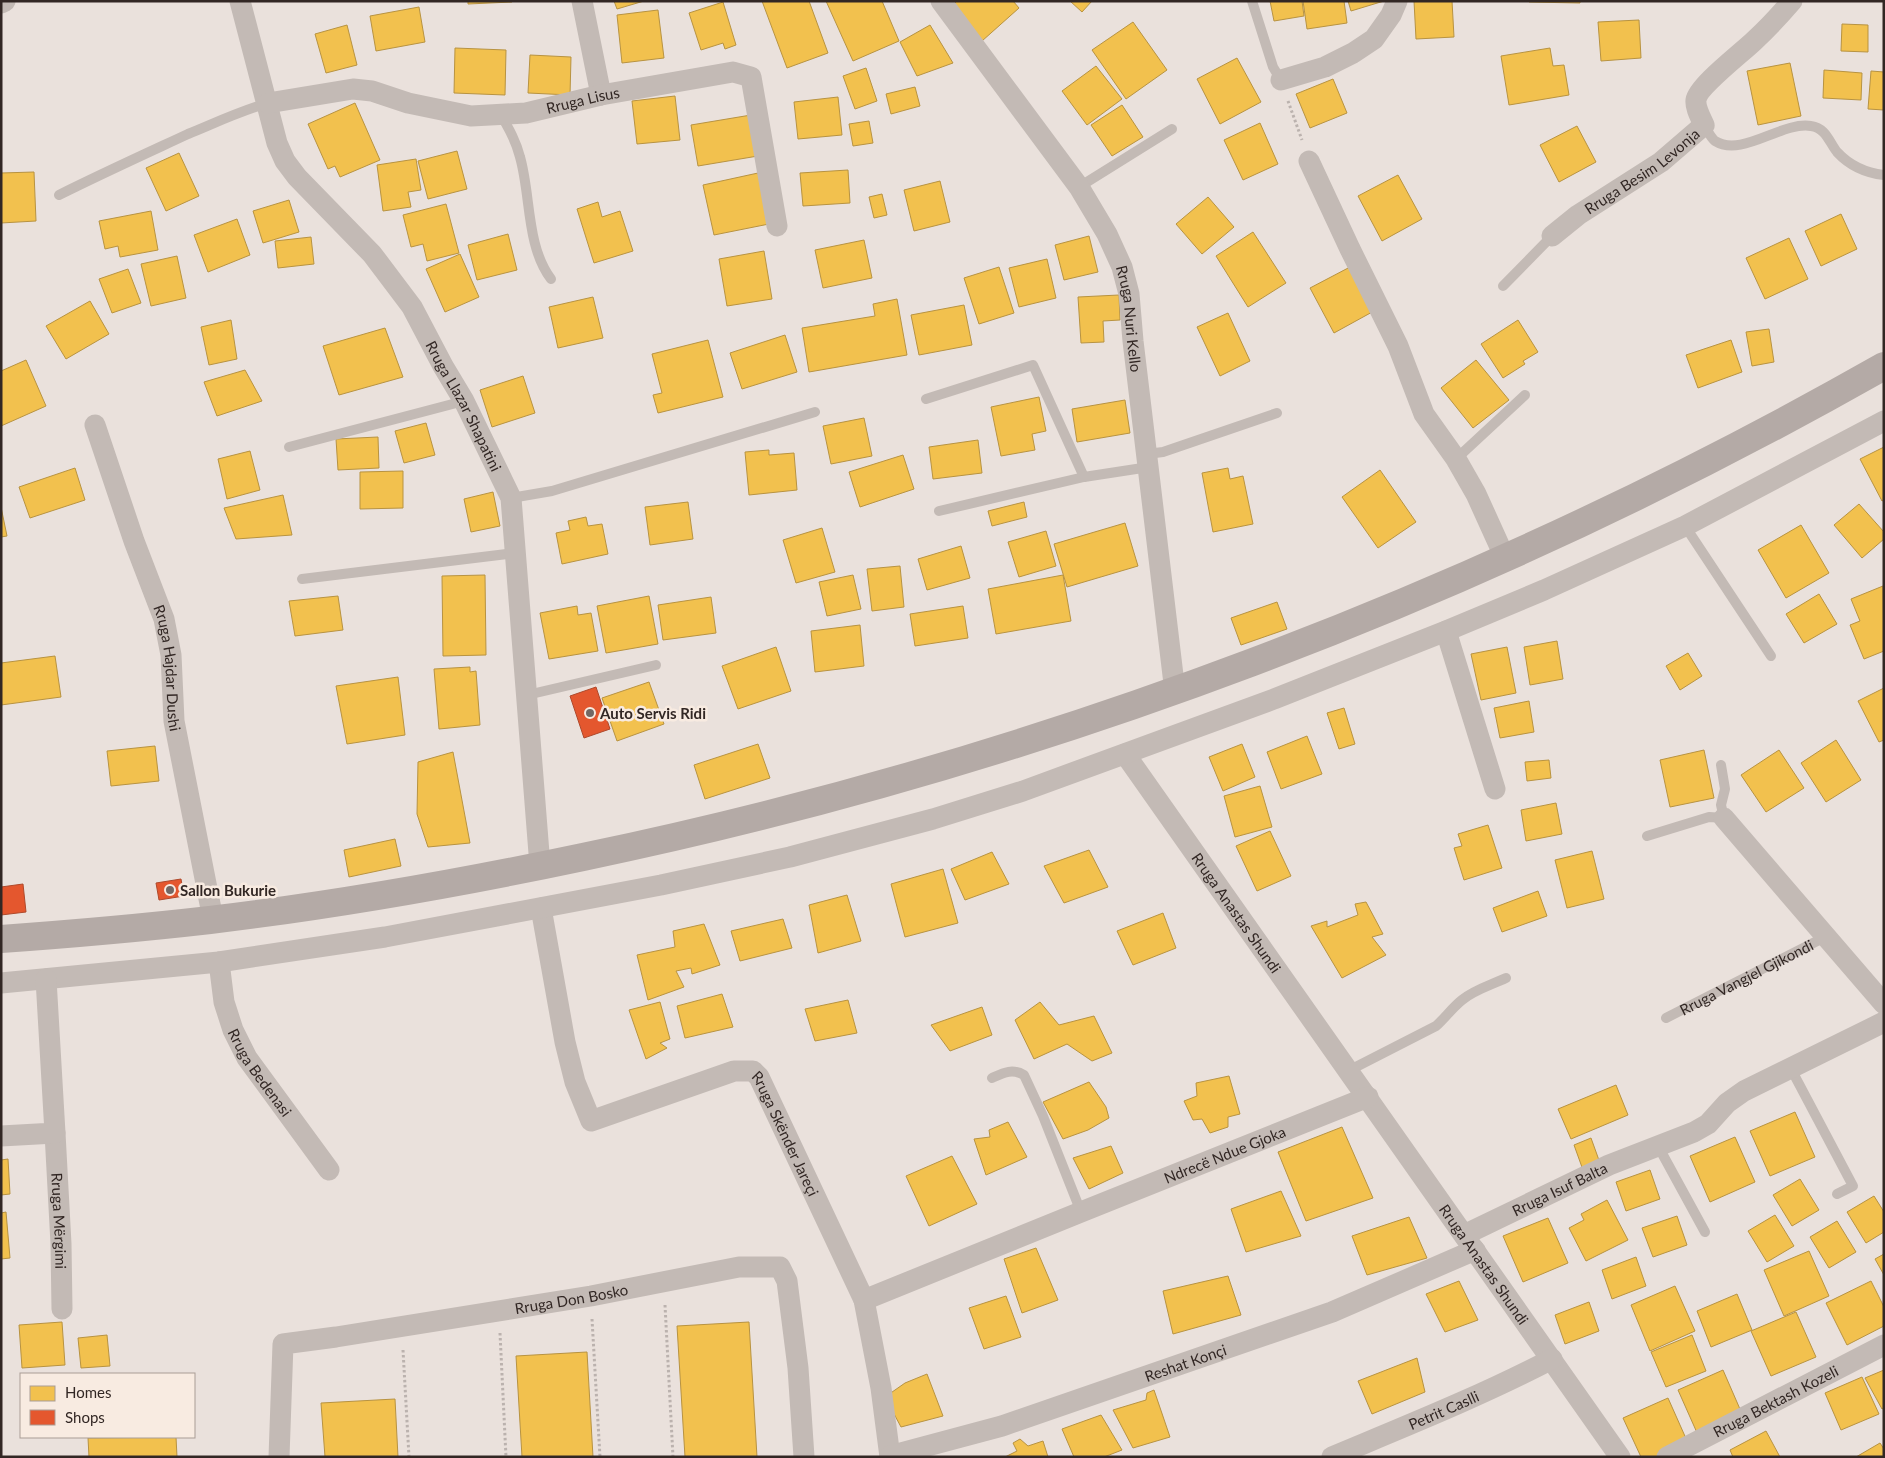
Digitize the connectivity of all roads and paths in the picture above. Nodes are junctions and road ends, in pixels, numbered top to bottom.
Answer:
1 (5, 1) edge
2 (240, 1) edge
3 (582, 1) edge
4 (941, 1) edge
5 (1252, 1) edge
6 (1397, 1) edge
7 (1792, 1) edge
8 (1, 4) edge
9 (1280, 80) junction
10 (601, 95) junction
11 (268, 103) junction
12 (501, 115) junction
13 (1704, 125) junction
14 (1172, 129) dead end
15 (1309, 162) joint
16 (1884, 175) edge
17 (1079, 187) junction
18 (59, 195) dead end
19 (777, 226) dead end
20 (1552, 236) joint
21 (551, 279) dead end
22 (1503, 286) dead end
23 (1884, 366) edge
24 (1525, 395) dead end
25 (926, 399) dead end
26 (464, 401) junction
27 (815, 412) dead end
28 (1277, 413) dead end
29 (1884, 421) edge
30 (94, 425) dead end
31 (289, 447) dead end
32 (1456, 459) junction
33 (1148, 460) junction
34 (1084, 477) junction
35 (511, 498) junction
36 (939, 511) dead end
37 (1685, 526) junction
38 (515, 553) junction
39 (1505, 558) junction
40 (302, 579) dead end
41 (1446, 631) junction
42 (1771, 656) dead end
43 (656, 665) dead end
44 (1175, 692) junction
45 (527, 695) junction
46 (1125, 754) junction
47 (1721, 764) dead end
48 (1495, 789) dead end
49 (1724, 818) junction
50 (1647, 836) dead end
51 (540, 866) junction
52 (541, 908) junction
53 (213, 919) junction
54 (1825, 937) junction
55 (1, 939) edge
56 (219, 962) junction
57 (1506, 978) dead end
58 (46, 980) junction
59 (1, 983) edge
60 (1884, 1004) edge
61 (1666, 1018) dead end
62 (1884, 1022) edge
63 (1790, 1067) junction
64 (1348, 1071) junction
65 (992, 1078) dead end
66 (1368, 1097) junction
67 (55, 1133) junction
68 (1, 1136) edge
69 (1658, 1146) junction
70 (329, 1170) dead end
71 (1837, 1194) dead end
72 (1080, 1212) junction
73 (1705, 1232) dead end
74 (1469, 1242) junction
75 (664, 1282) junction
76 (591, 1296) junction
77 (864, 1300) junction
78 (62, 1309) dead end
79 (499, 1310) junction
80 (401, 1326) junction
81 (1884, 1345) edge
82 (1552, 1359) junction
83 (890, 1456) edge
84 (279, 1457) edge
85 (409, 1457) edge
86 (506, 1457) edge
87 (600, 1457) edge
88 (673, 1457) edge
89 (804, 1457) edge
90 (1332, 1457) edge
91 (1620, 1457) edge
92 (1667, 1457) edge

1 - 8 street
2 - 11 street, Rruga Llazar Shapatini
3 - 10 street
4 - 17 street, Rruga Nuri Kello
5 - 9 lane
6 - 9 street
7 - 13 street, Rruga Besim Levonja
9 - 15 path
10 - 12 street, Rruga Lisus
10 - 19 street, Rruga Lisus
11 - 12 street, Rruga Lisus
11 - 18 lane
11 - 26 street, Rruga Llazar Shapatini
12 - 21 lane
13 - 16 lane
13 - 20 street, Rruga Besim Levonja
14 - 17 lane
15 - 32 street
17 - 33 street, Rruga Nuri Kello
20 - 22 lane, Rruga Besim Levonja
23 - 39 street
24 - 32 lane
25 - 34 lane
26 - 31 lane
26 - 35 street, Rruga Llazar Shapatini
27 - 35 lane
28 - 33 lane
29 - 37 street
30 - 53 street, Rruga Hajdar Dushi
32 - 39 street
33 - 34 lane
33 - 44 street, Rruga Nuri Kello
34 - 36 lane
35 - 38 street, Rruga Llazar Shapatini
37 - 41 street
37 - 42 lane
38 - 40 lane
38 - 45 street, Rruga Llazar Shapatini
39 - 44 street
41 - 46 street
41 - 48 street
43 - 45 lane
44 - 51 street
45 - 51 street, Rruga Llazar Shapatini
46 - 52 street
46 - 64 street, Rruga Anastas Shundi
47 - 49 lane
49 - 50 lane
49 - 54 street, Rruga Vangjel Gjikondi
51 - 53 street
52 - 56 street
52 - 77 street, Rruga Skënder Jareçi
53 - 55 street
54 - 60 street, Rruga Vangjel Gjikondi
54 - 61 lane, Rruga Vangjel Gjikondi
56 - 58 street
56 - 70 street, Rruga Bedenasi
57 - 64 lane
58 - 59 street
58 - 67 street, Rruga Mërgimi
62 - 63 street, Rruga Isuf Balta
63 - 69 street, Rruga Isuf Balta
63 - 71 lane
64 - 66 street, Rruga Anastas Shundi
65 - 72 lane
66 - 72 street, Ndrecë Ndue Gjoka
66 - 74 street, Rruga Anastas Shundi
67 - 68 street
67 - 78 street, Rruga Mërgimi
69 - 73 lane
69 - 74 street, Rruga Isuf Balta
72 - 77 street, Ndrecë Ndue Gjoka
74 - 82 street, Rruga Anastas Shundi
74 - 83 street, Reshat Konçi
75 - 76 street, Rruga Don Bosko
75 - 88 path
75 - 89 street, Rruga Don Bosko
76 - 79 street, Rruga Don Bosko
76 - 87 path
77 - 83 street, Rruga Skënder Jareçi
79 - 80 street, Rruga Don Bosko
79 - 86 path
80 - 84 street, Rruga Don Bosko
80 - 85 path
81 - 92 street, Rruga Bektash Kozeli
82 - 90 street, Petrit Caslli
82 - 91 street, Rruga Anastas Shundi

